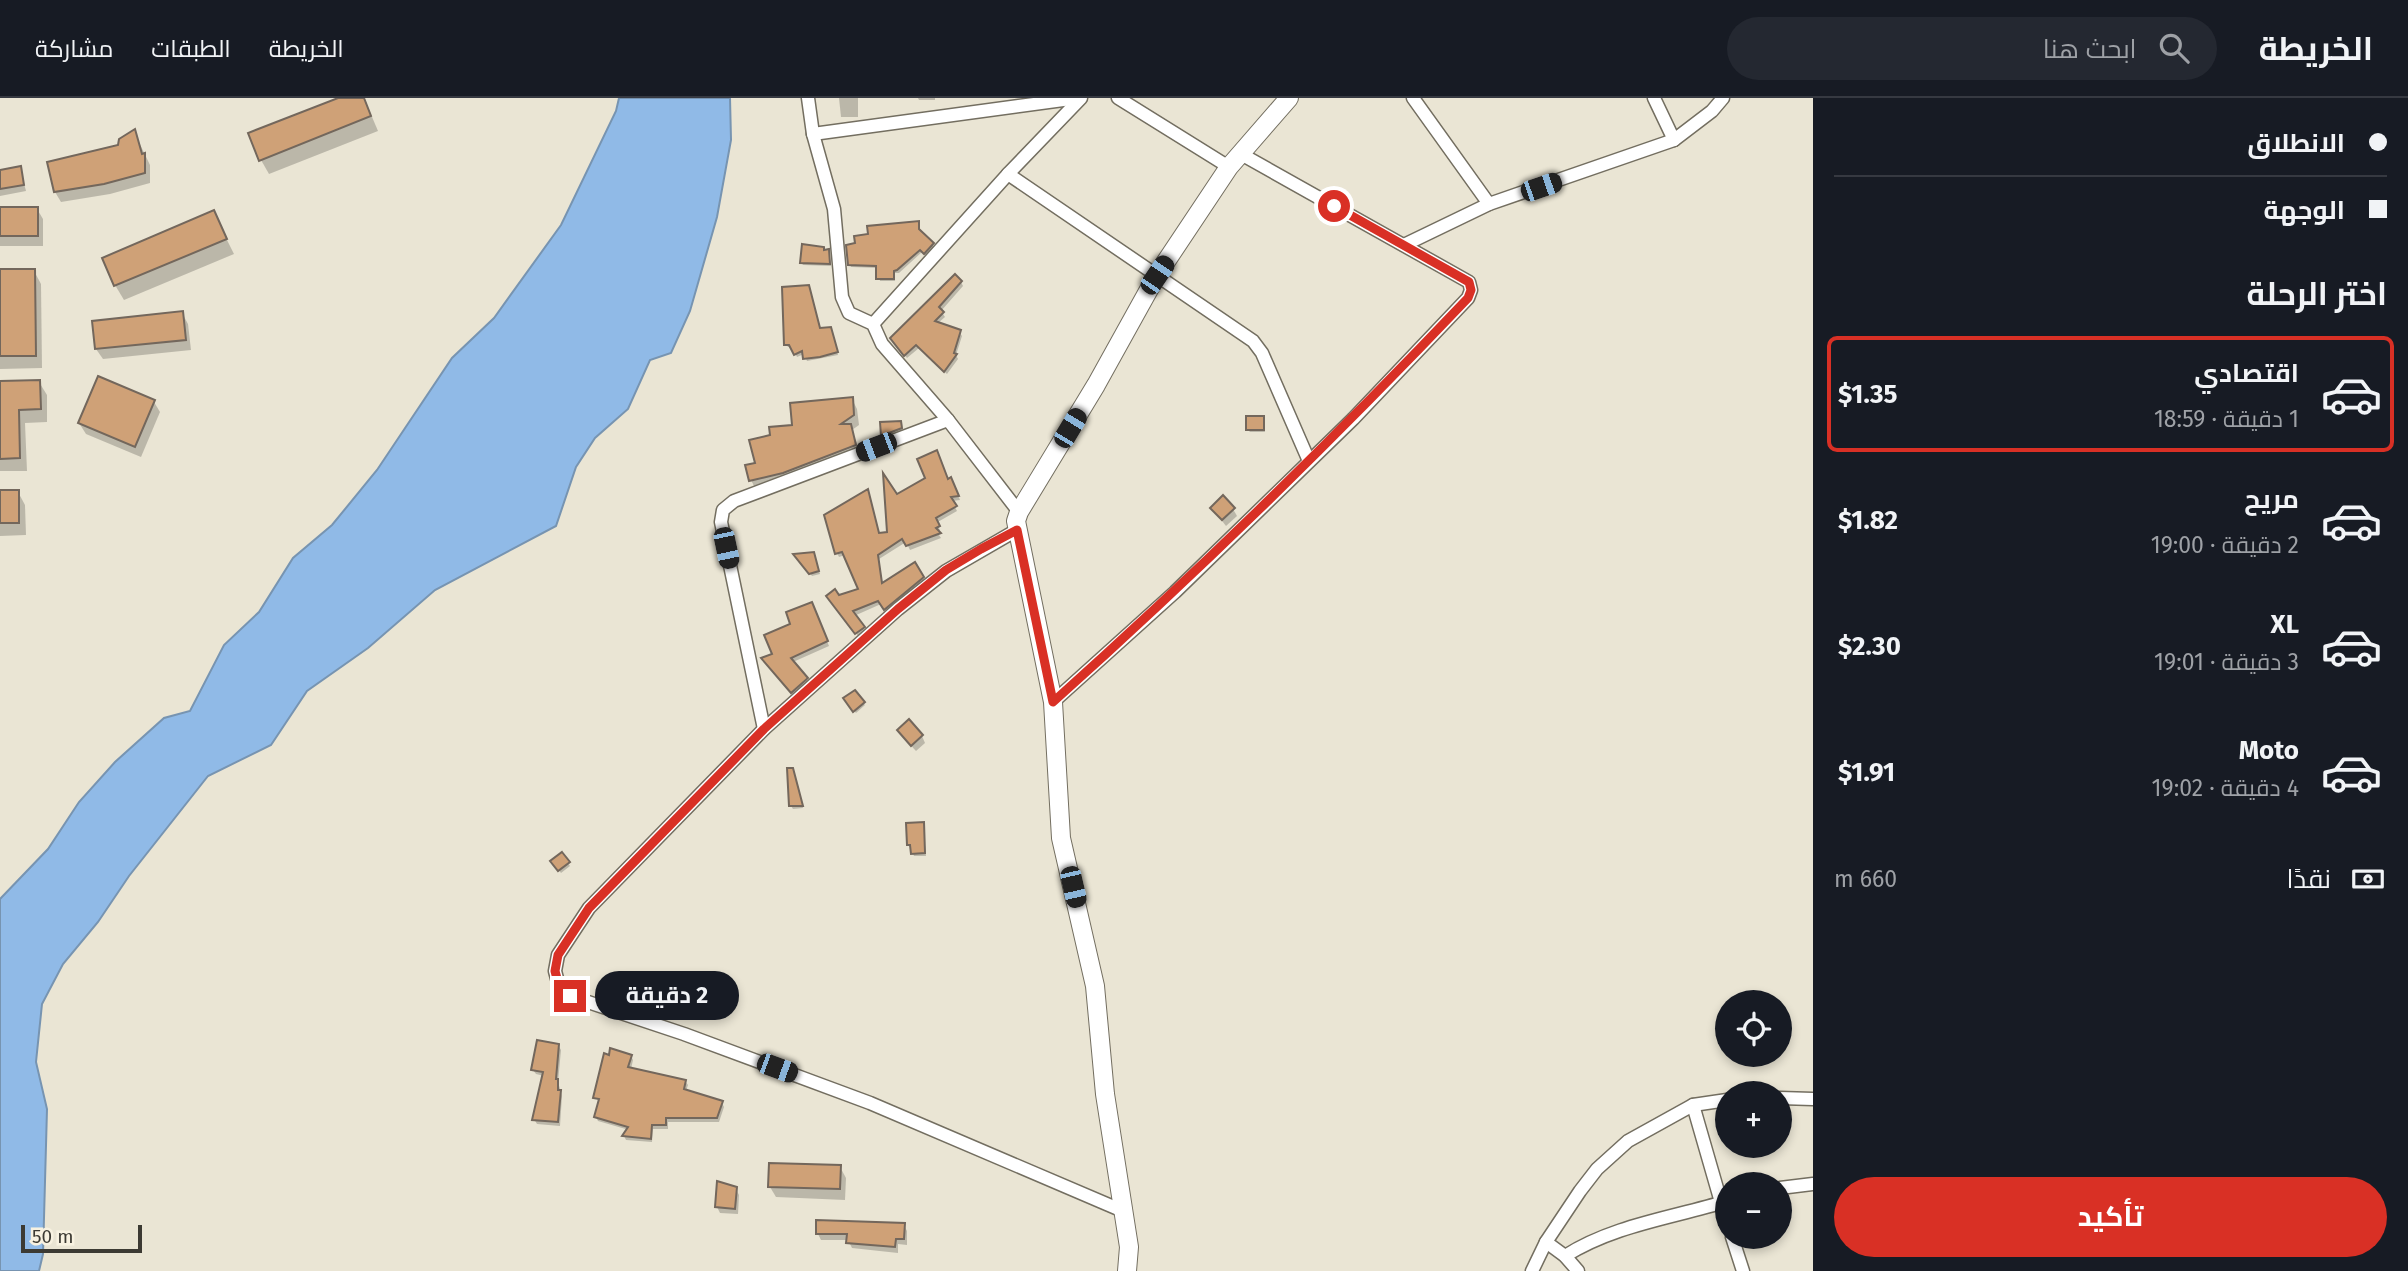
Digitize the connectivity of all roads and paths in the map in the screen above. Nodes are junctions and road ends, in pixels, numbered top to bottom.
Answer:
1 (808, 98) edge
2 (1080, 98) edge
3 (1118, 98) edge
4 (1289, 98) edge
5 (1413, 98) edge
6 (1654, 98) edge
7 (1723, 98) edge
8 (813, 134) junction
9 (1674, 141) junction
10 (1235, 161) junction
11 (1008, 174) junction
12 (1489, 204) junction
13 (1404, 245) junction
14 (1157, 275) junction
15 (873, 324) junction
16 (948, 420) junction
17 (1309, 461) junction
18 (1018, 521) junction
19 (1053, 702) junction
20 (764, 729) junction
21 (1792, 1098) edge
22 (1813, 1099) edge
23 (1715, 1102) edge
24 (1693, 1105) junction
25 (1715, 1174) edge
26 (1813, 1184) edge
27 (1792, 1187) edge
28 (1715, 1204) edge
29 (1123, 1211) junction
30 (1546, 1242) junction
31 (1736, 1249) edge
32 (1564, 1256) junction
33 (1127, 1271) edge
34 (1532, 1271) edge
35 (1578, 1271) edge
36 (1743, 1271) edge

1 - 8 street
2 - 8 street
2 - 11 street
3 - 10 street
4 - 10 street
5 - 12 street
6 - 9 street
7 - 9 street
8 - 15 street
9 - 12 street
10 - 13 street
10 - 14 street
11 - 14 street
11 - 15 street
12 - 13 street
13 - 17 street
14 - 17 street
14 - 18 street
15 - 16 street
16 - 18 street
16 - 20 street
17 - 19 street
18 - 19 street
18 - 20 street
19 - 29 street
20 - 29 street
21 - 22 street
23 - 24 street
24 - 25 street
24 - 30 street
26 - 27 street
28 - 32 street
29 - 33 street
30 - 32 street
30 - 34 street
31 - 36 street
32 - 35 street

